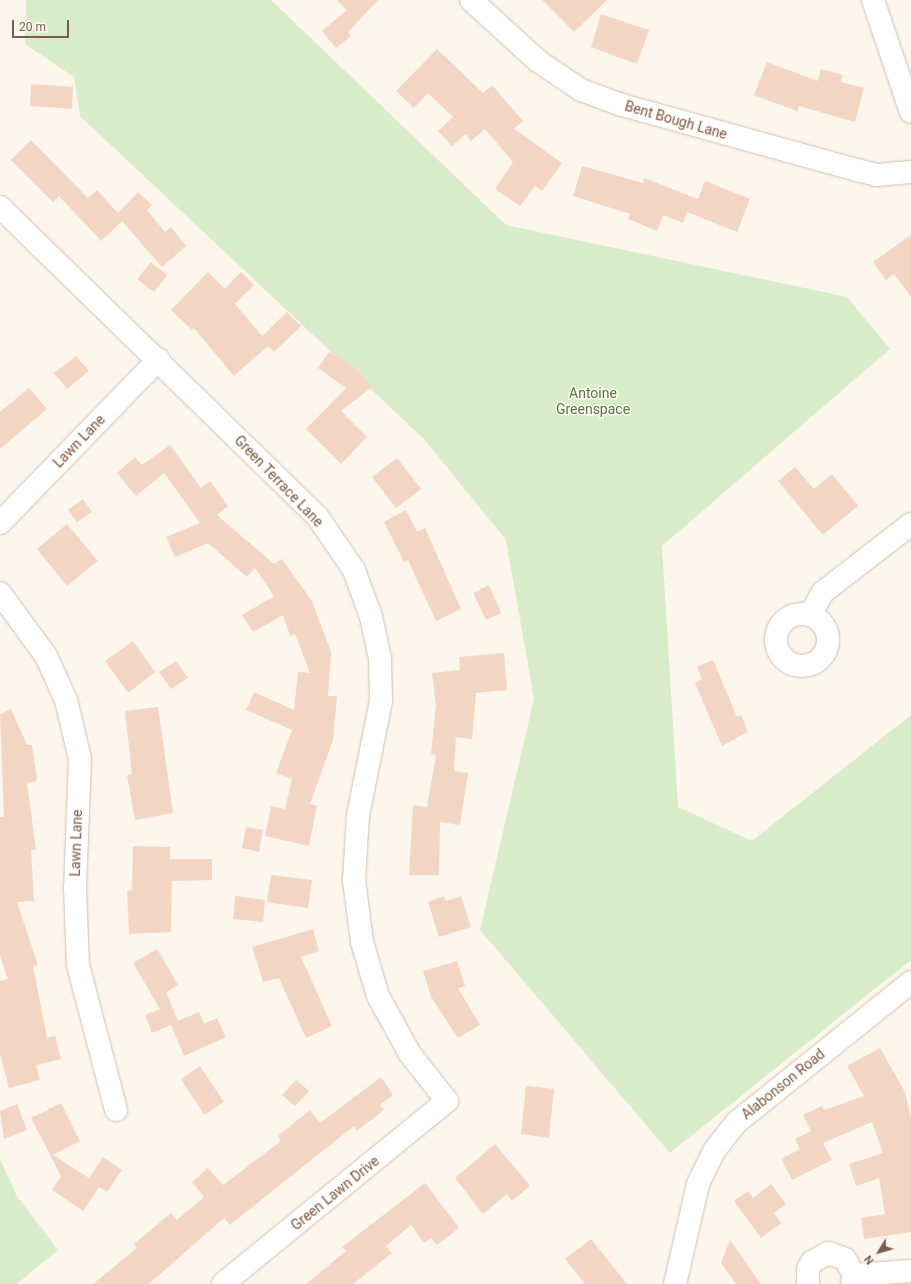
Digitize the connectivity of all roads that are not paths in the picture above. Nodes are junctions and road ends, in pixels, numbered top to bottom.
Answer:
1 (472, 0) edge
2 (874, 0) edge
3 (911, 112) edge
4 (911, 172) edge
5 (0, 208) edge
6 (159, 359) junction
7 (0, 523) edge
8 (911, 524) edge
9 (0, 593) edge
10 (810, 616) dead end
11 (909, 988) edge
12 (447, 1101) joint
13 (116, 1110) dead end
14 (911, 1271) edge
15 (853, 1279) edge
16 (223, 1284) edge
17 (675, 1284) edge
18 (808, 1284) edge

1 - 4 street, Bent Bough Lane
2 - 3 street
5 - 6 street, Green Terrace Lane
6 - 7 street, Lawn Lane
6 - 12 street, Green Terrace Lane
8 - 10 street
9 - 13 street, Lawn Lane
11 - 17 street, Alabonson Road
12 - 16 street, Green Lawn Drive
14 - 15 street
15 - 18 street

